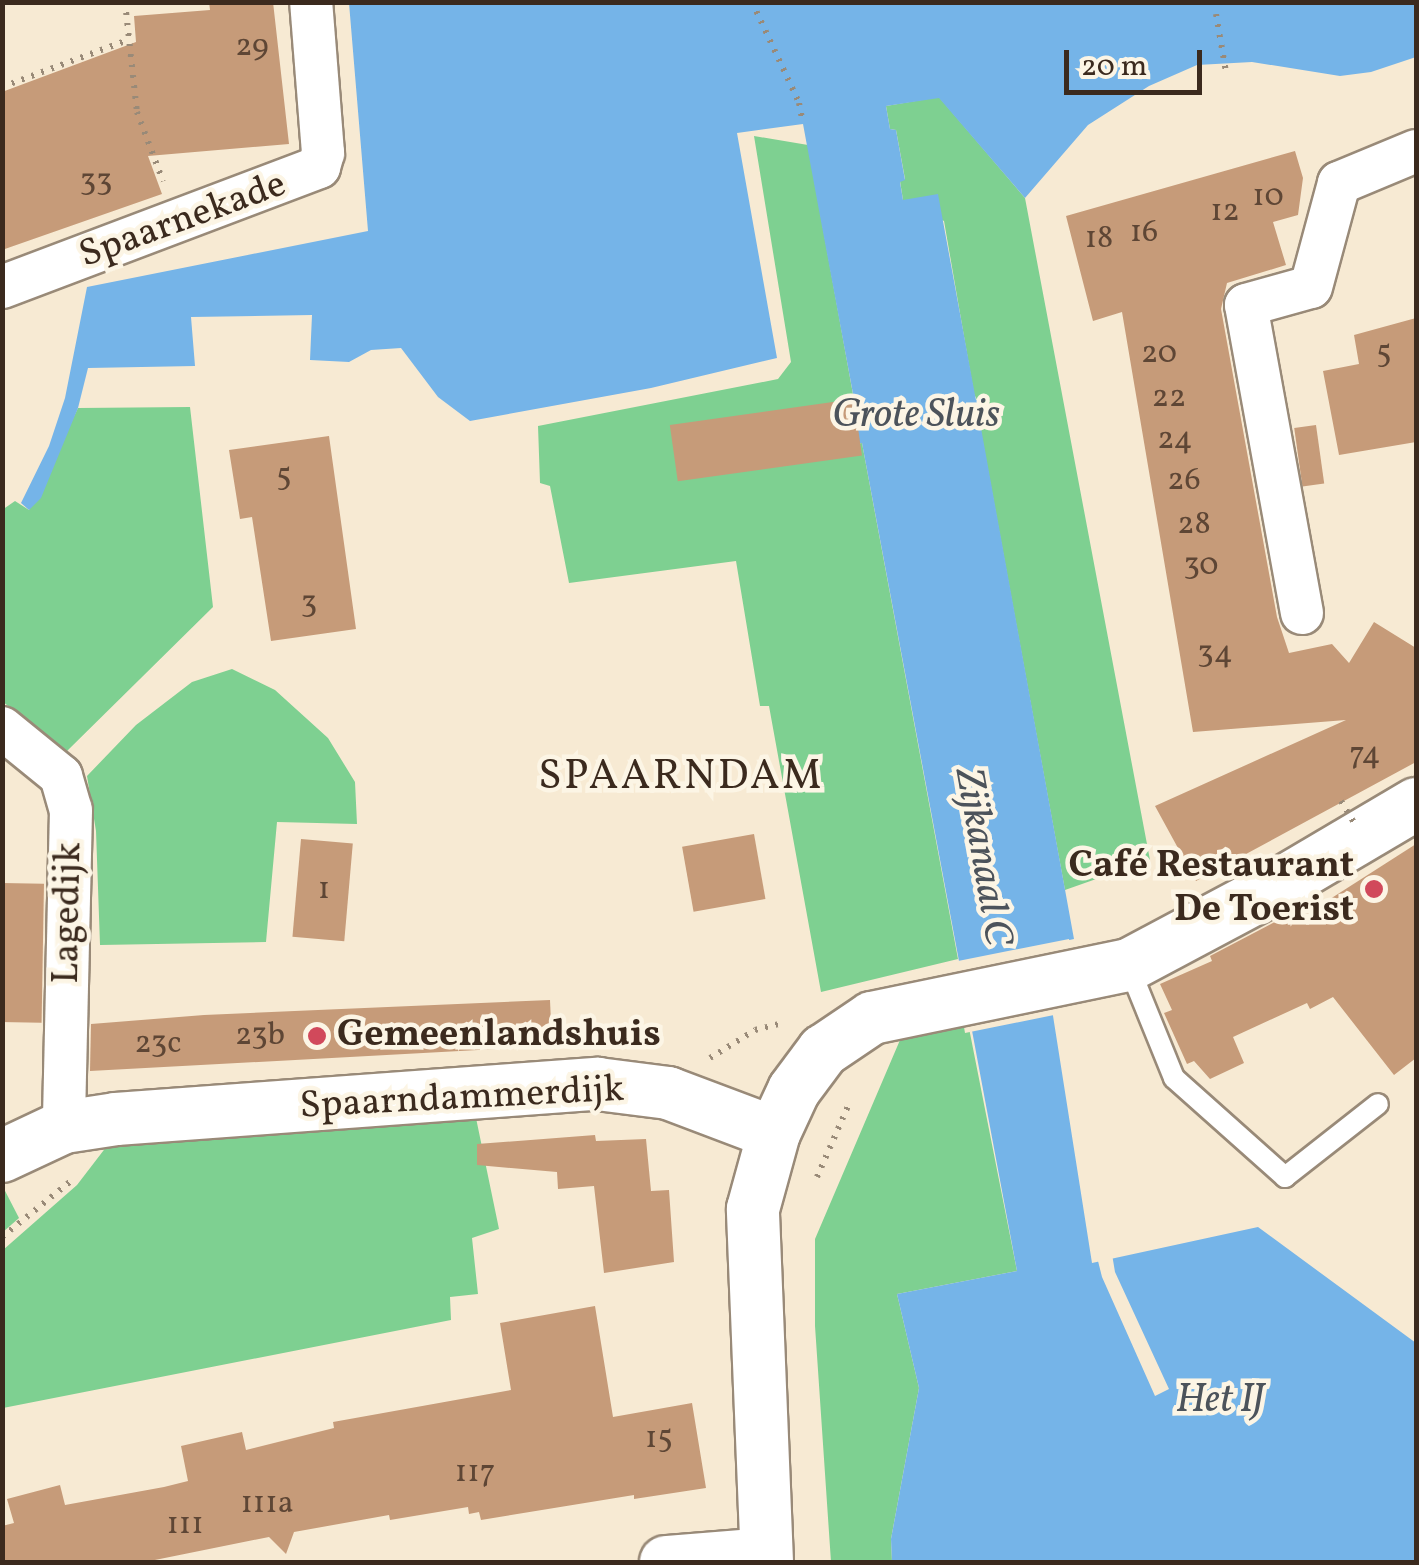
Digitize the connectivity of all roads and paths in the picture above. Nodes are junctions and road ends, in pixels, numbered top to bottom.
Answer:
1 (125, 2) edge
2 (311, 2) edge
3 (752, 2) edge
4 (1216, 14) dead end
5 (128, 40) junction
6 (1226, 72) dead end
7 (2, 87) edge
8 (802, 119) dead end
9 (1416, 151) edge
10 (178, 222) junction
11 (2, 288) edge
12 (1302, 612) dead end
13 (2, 728) edge
14 (1341, 800) dead end
15 (1416, 804) edge
16 (1354, 824) dead end
17 (1129, 965) junction
18 (1378, 1104) dead end
19 (64, 1127) junction
20 (774, 1132) junction
21 (2, 1156) edge
22 (59, 1194) dead end
23 (2, 1237) edge
24 (767, 1558) edge
25 (666, 1562) edge

1 - 5 path
2 - 10 street, Spaarnekade
3 - 8 path
4 - 6 path
5 - 7 path
5 - 10 path
9 - 12 street
10 - 11 street, Spaarnekade
13 - 19 street, Lagedijk
14 - 16 path, bridge
15 - 17 street
17 - 18 lane
17 - 20 street
19 - 20 street, Spaarndammerdijk
19 - 21 street, Spaarndammerdijk
20 - 24 street
22 - 23 path
24 - 25 street

